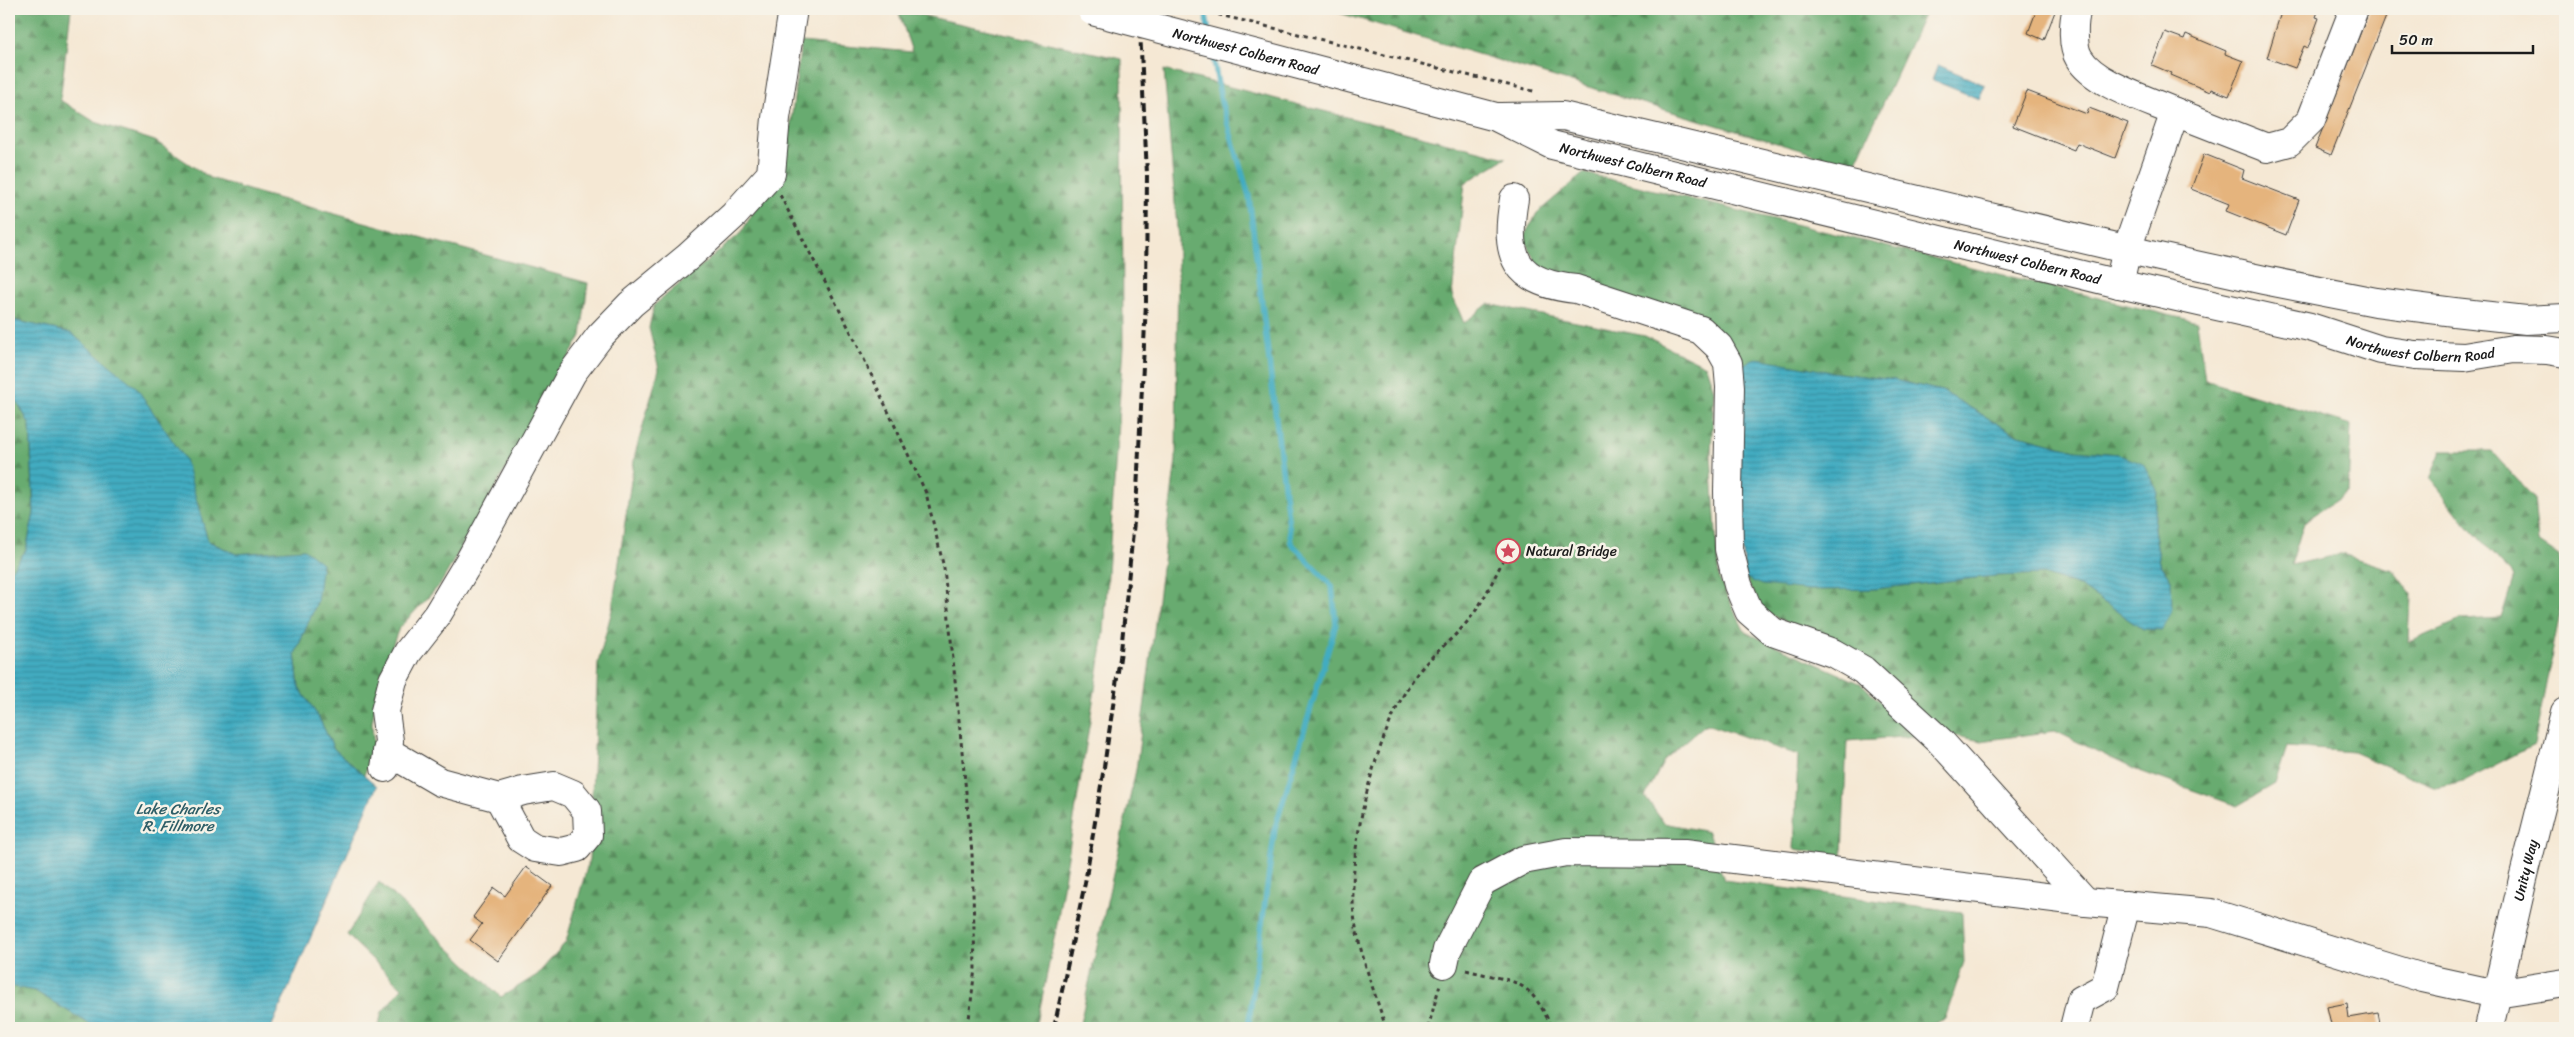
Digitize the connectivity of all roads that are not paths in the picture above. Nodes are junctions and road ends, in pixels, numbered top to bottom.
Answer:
1 (793, 9) edge
2 (2077, 9) edge
3 (2354, 9) edge
4 (1087, 10) edge
5 (2175, 112) junction
6 (1496, 117) junction
7 (1514, 199) dead end
8 (2127, 249) junction
9 (2118, 284) junction
10 (2565, 318) edge
11 (2565, 353) edge
12 (2565, 712) edge
13 (499, 798) dead end
14 (2086, 902) junction
15 (2126, 905) junction
16 (1444, 964) road end
17 (2565, 983) edge
18 (2496, 994) junction
19 (2074, 1028) edge
20 (2489, 1028) edge

1 - 13 main road
2 - 5 main road
3 - 5 main road
4 - 6 main road, Northwest Colbern Road, bridge
5 - 8 main road
6 - 8 main road, Northwest Colbern Road
6 - 9 main road, Northwest Colbern Road
7 - 14 main road
8 - 9 main road
8 - 10 main road, Northwest Colbern Road
9 - 11 main road, Northwest Colbern Road
12 - 18 main road, Unity Way
14 - 15 main road
14 - 16 main road
15 - 18 main road
15 - 19 main road
17 - 18 main road
18 - 20 main road, Unity Way

